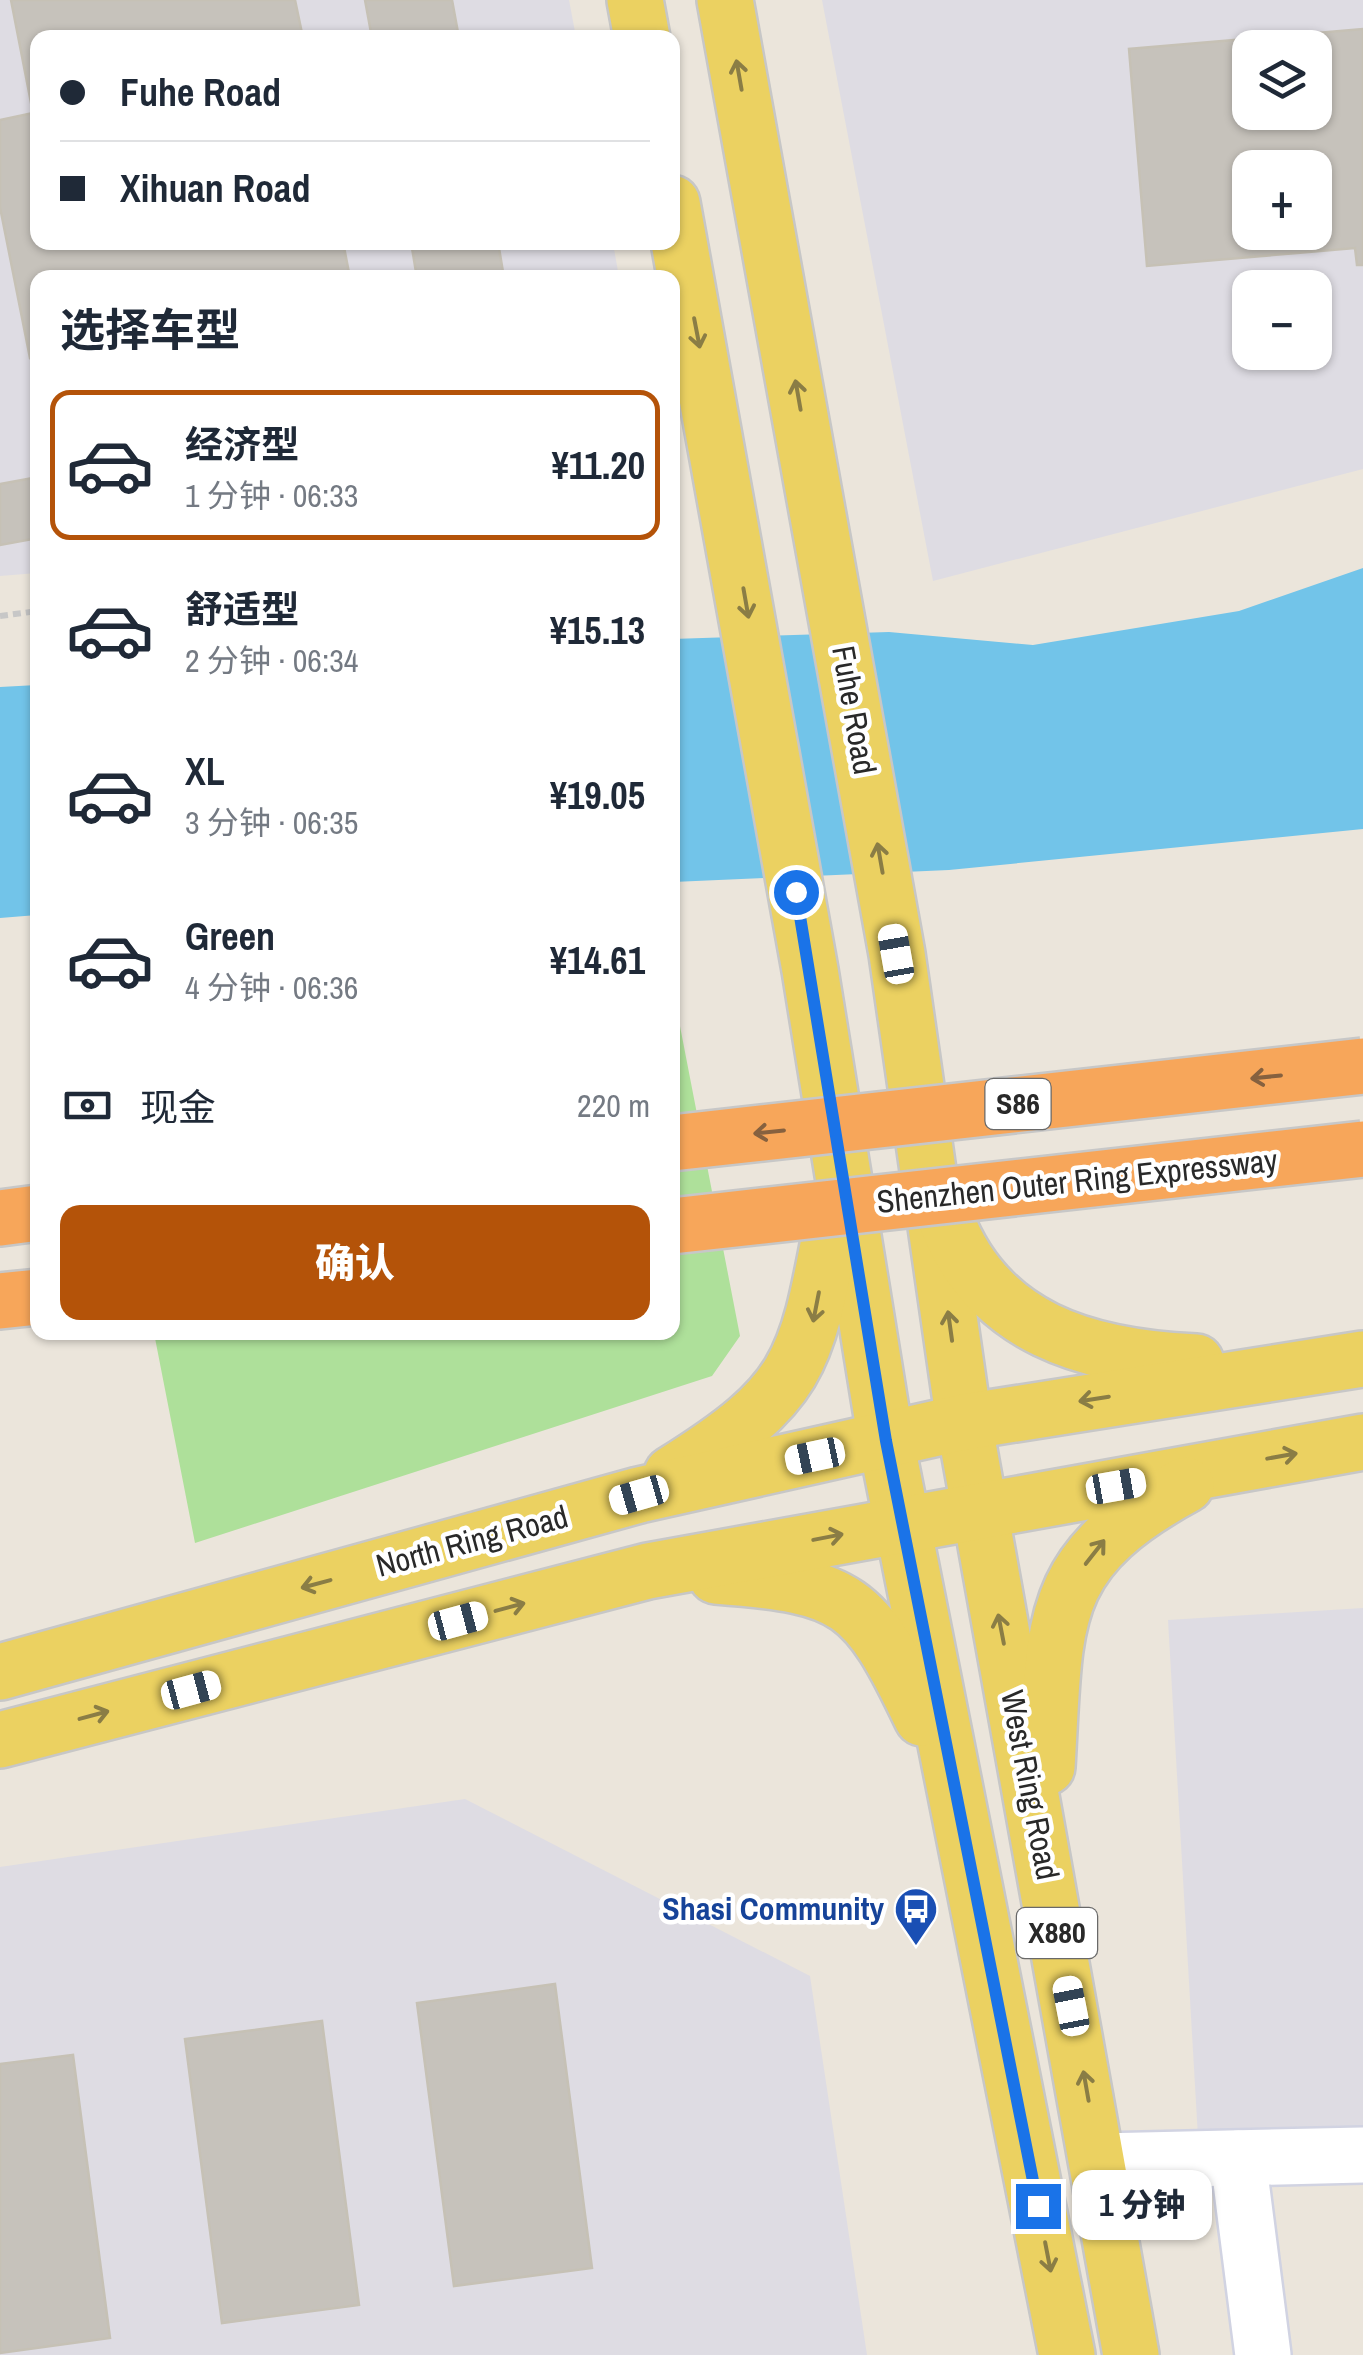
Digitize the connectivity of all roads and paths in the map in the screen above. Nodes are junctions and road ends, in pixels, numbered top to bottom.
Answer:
1 (635, 0) edge
2 (726, 0) edge
3 (641, 30) edge
4 (680, 246) edge
5 (30, 613) edge
6 (0, 616) edge
7 (1363, 1066) edge
8 (680, 1142) edge
9 (1363, 1149) edge
10 (926, 1168) junction
11 (841, 1176) junction
12 (30, 1215) edge
13 (0, 1218) edge
14 (680, 1225) edge
15 (30, 1297) edge
16 (0, 1301) edge
17 (1363, 1358) edge
18 (1298, 1368) junction
19 (964, 1422) junction
20 (886, 1441) junction
21 (1363, 1442) edge
22 (1218, 1467) junction
23 (639, 1495) junction
24 (980, 1512) junction
25 (903, 1522) junction
26 (648, 1571) junction
27 (0, 1672) edge
28 (0, 1740) edge
29 (958, 1795) junction
30 (1042, 1850) junction
31 (1363, 2154) edge
32 (1238, 2158) junction
33 (1100, 2162) junction
34 (1068, 2355) edge
35 (1132, 2355) edge
36 (1263, 2355) edge

1 - 3 main road
10 -> 2 main road, Fuhe Road
4 -> 11 main road
5 - 6 path
7 -> 8 highway, S86, bridge
9 - 14 highway, Shenzhen Outer Ring Expressway, bridge
10 - 18 main road
19 -> 10 main road, Fuhe Road
11 - 20 main road
11 -> 23 main road
12 - 13 highway
15 - 16 highway
17 - 18 main road, North Ring Road
18 -> 19 main road, North Ring Road
19 - 20 main road, North Ring Road
19 - 24 main road, West Ring Road
20 - 23 main road, North Ring Road
20 - 25 main road, X880
22 -> 21 main road
22 - 24 main road
30 -> 22 main road
23 -> 27 main road, North Ring Road
24 - 25 main road
30 -> 24 main road, West Ring Road / X880
26 -> 25 main road
25 - 29 main road, X880
28 -> 26 main road
26 - 29 main road
29 -> 34 main road, X880
33 -> 30 main road, West Ring Road / X880
31 - 32 street
32 - 33 street
32 - 36 street
33 - 35 main road, West Ring Road / X880

